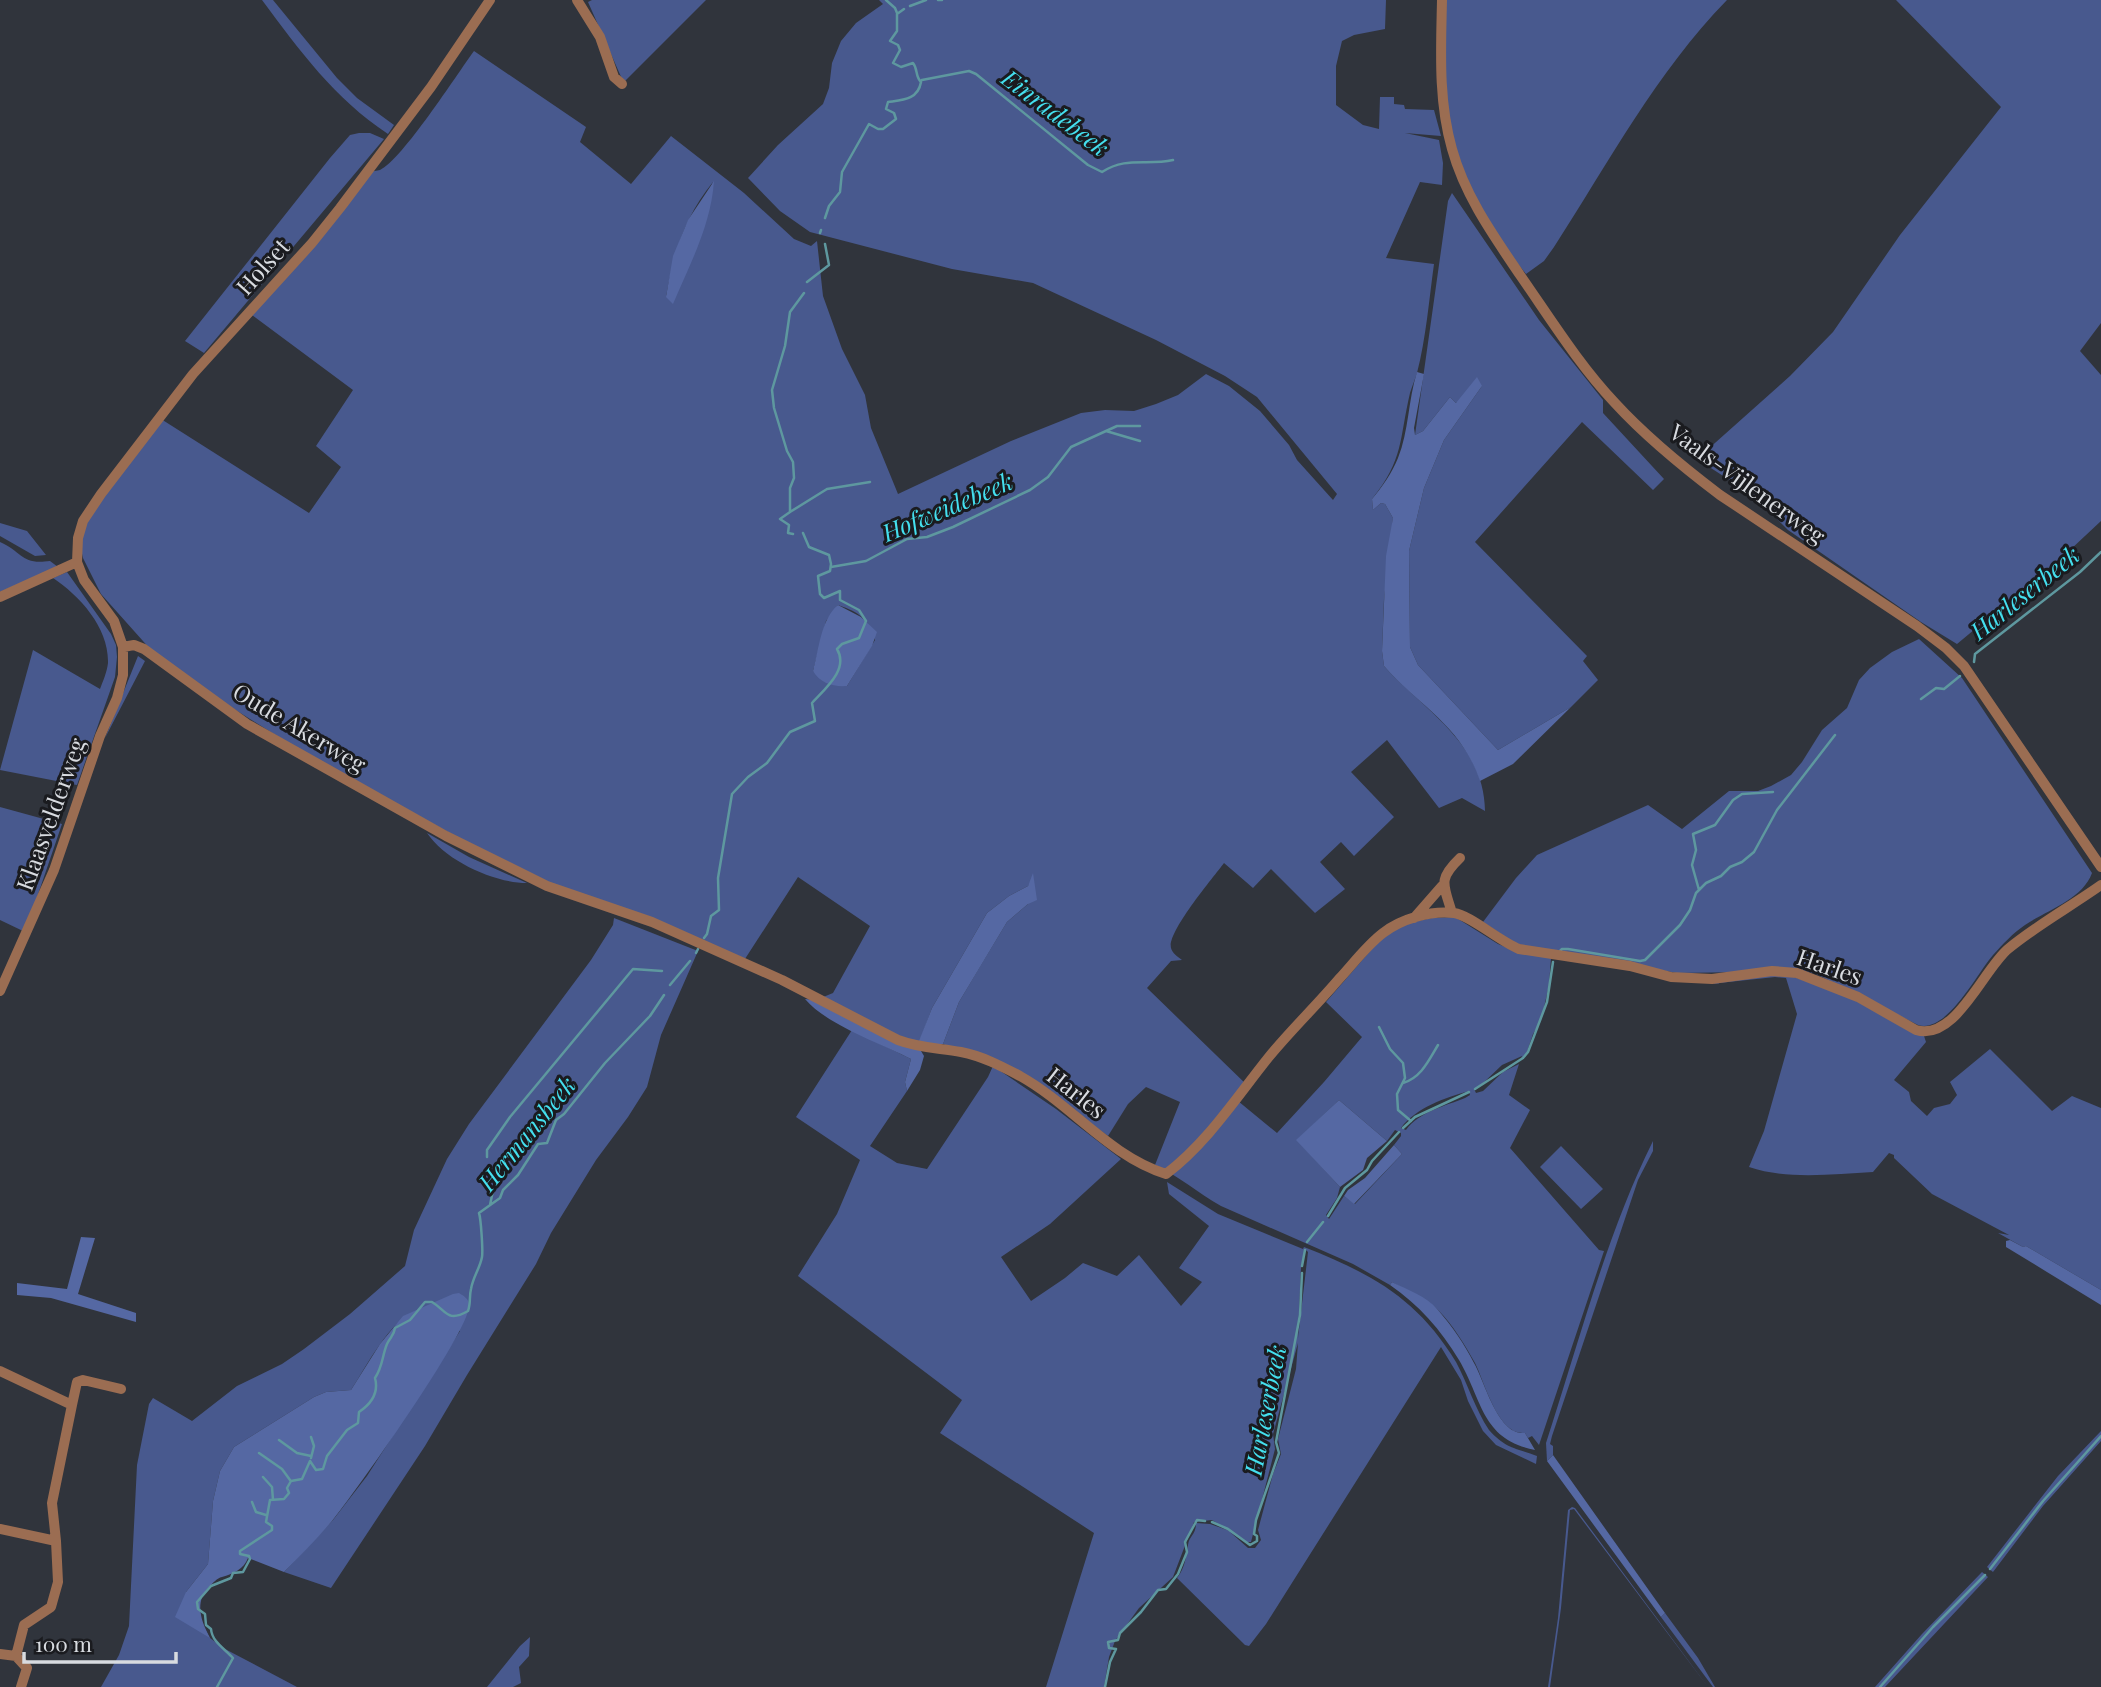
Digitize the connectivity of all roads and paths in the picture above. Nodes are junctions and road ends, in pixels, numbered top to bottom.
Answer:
1 (490, 0) edge
2 (577, 0) edge
3 (1441, 0) edge
4 (622, 84) dead end
5 (77, 562) junction
6 (0, 597) edge
7 (123, 647) junction
8 (1460, 858) dead end
9 (2101, 867) edge
10 (2101, 885) edge
11 (1442, 886) junction
12 (627, 913) joint
13 (1451, 913) junction
14 (1414, 918) junction
15 (0, 991) edge
16 (0, 1371) edge
17 (121, 1389) dead end
18 (72, 1405) junction
19 (0, 1530) edge
20 (55, 1541) junction
21 (0, 1654) edge
22 (16, 1656) junction
23 (22, 1687) edge

1 - 5 street, Holset
2 - 4 street
3 - 9 street, Vaals-Vijlenerweg
5 - 6 street
5 - 7 street
7 - 12 street, Oude Akerweg
7 - 15 street, Klaasvelderweg
8 - 11 street, Harles
10 - 13 street, Harles
11 - 13 street
11 - 14 street, Harles
12 - 14 street, Harles
13 - 14 street, Harles
16 - 18 street
17 - 18 street
18 - 20 street
19 - 20 street
20 - 22 street
21 - 22 street
22 - 23 street

